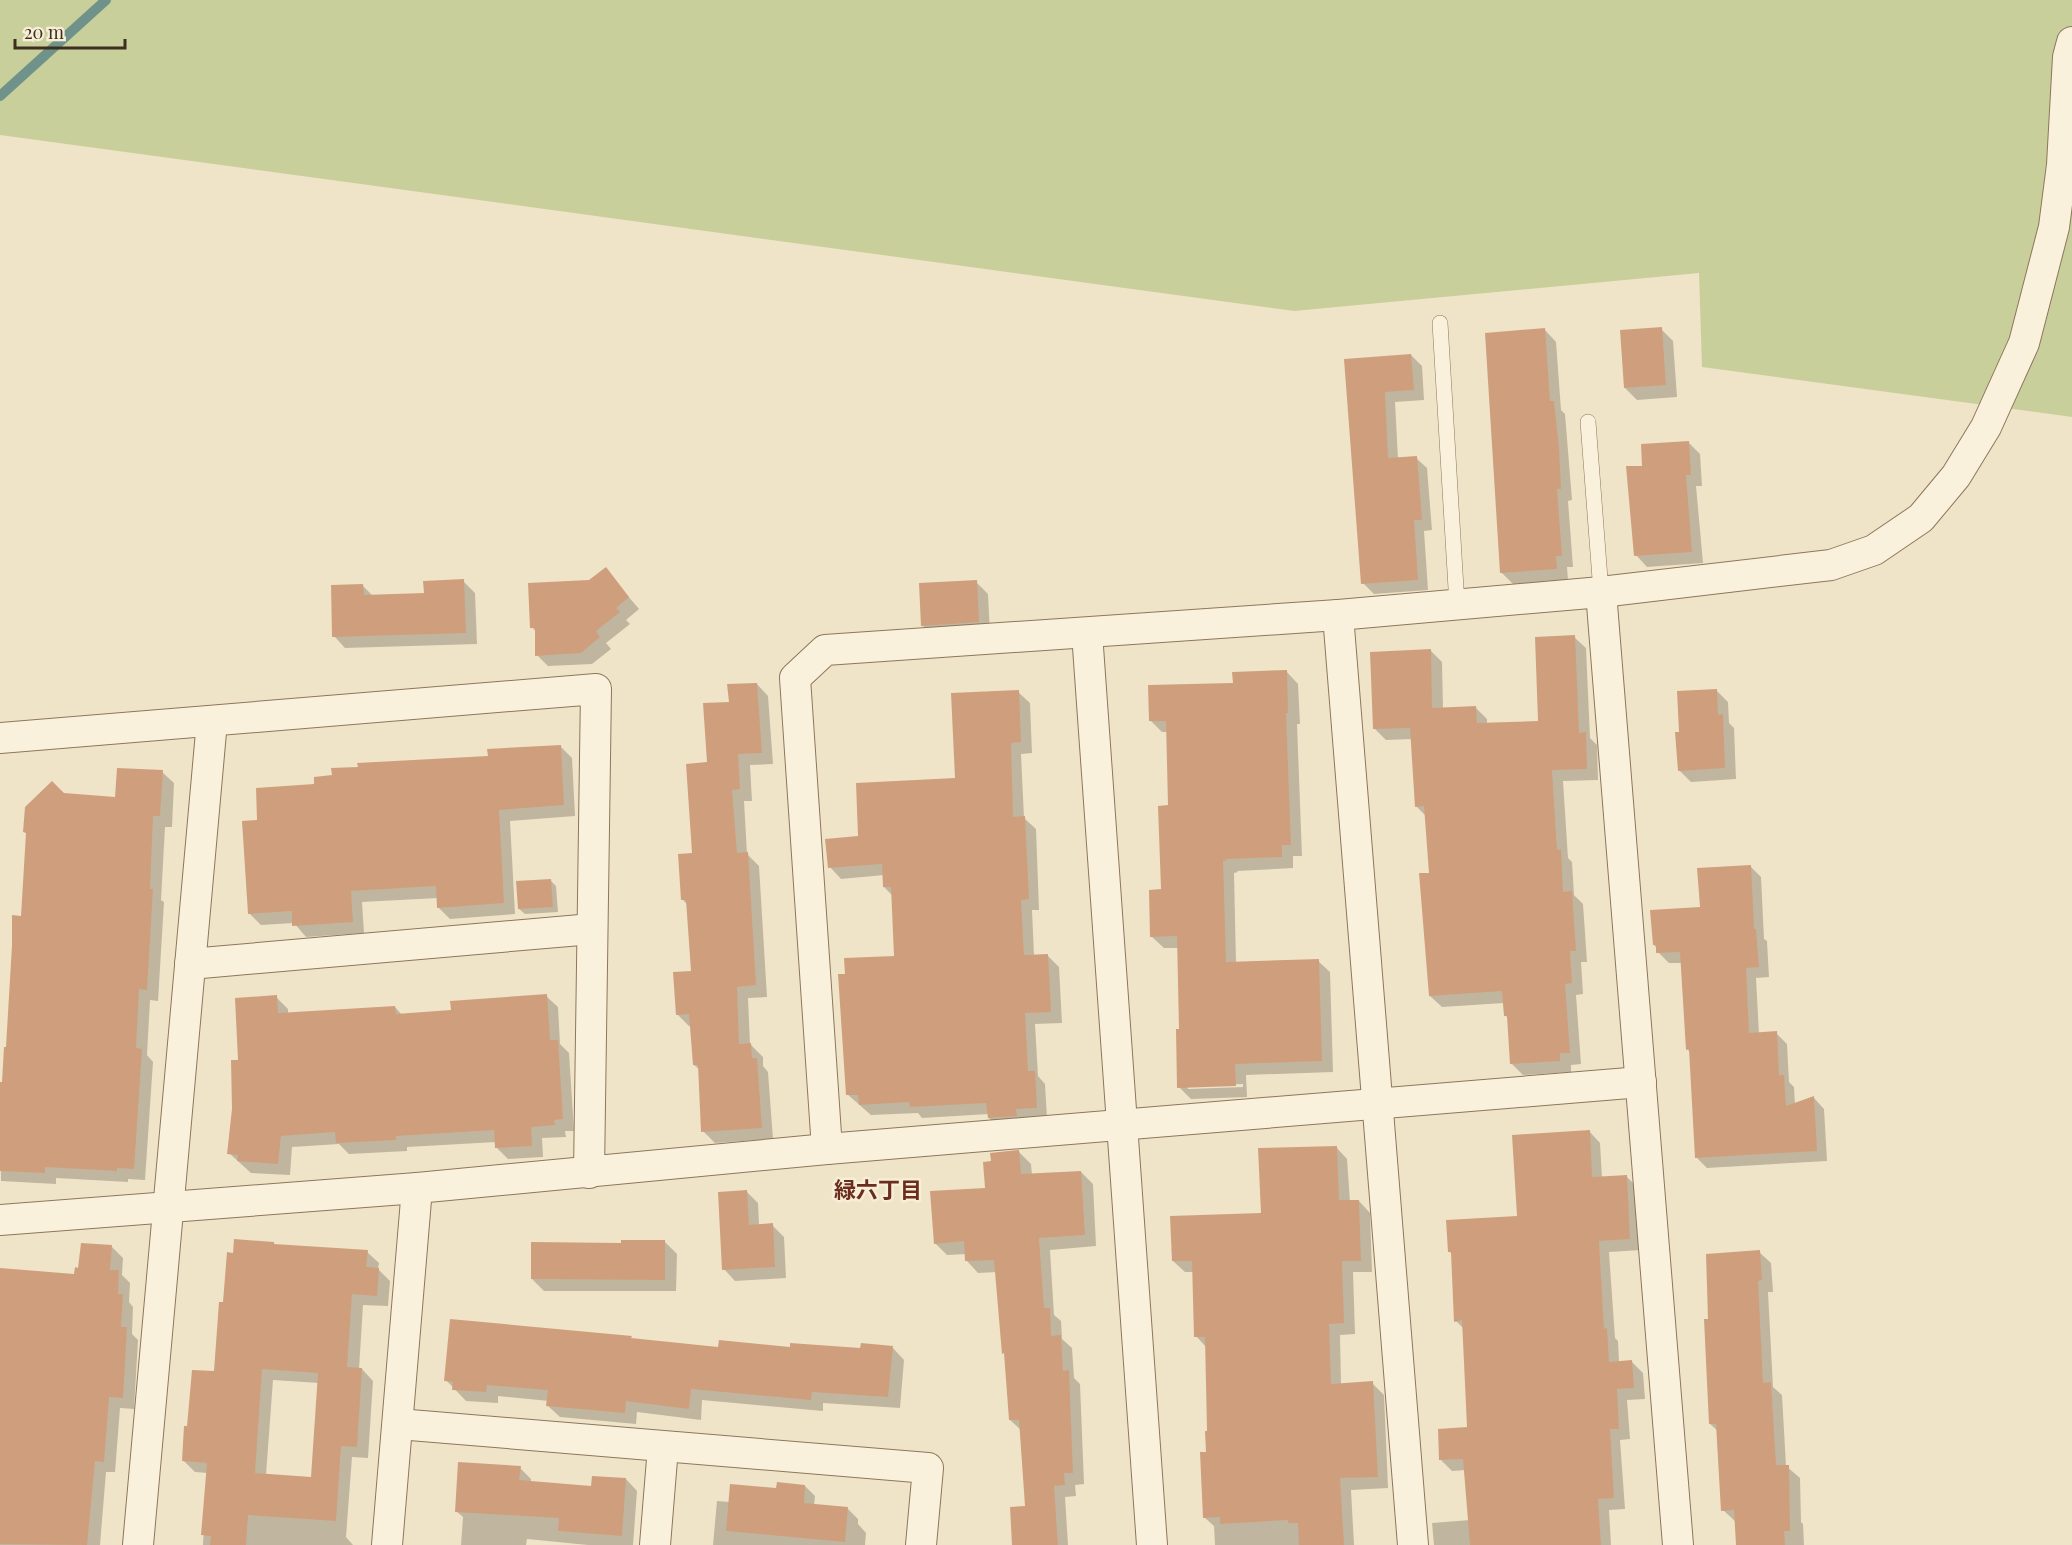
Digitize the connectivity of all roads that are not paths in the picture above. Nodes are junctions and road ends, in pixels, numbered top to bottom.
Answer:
1 (2072, 42) edge
2 (1440, 323) dead end
3 (1588, 422) dead end
4 (1601, 592) junction
5 (1457, 604) junction
6 (1338, 615) junction
7 (1087, 633) junction
8 (212, 722) junction
9 (0, 738) edge
10 (592, 929) junction
11 (190, 964) junction
12 (1641, 1082) junction
13 (1379, 1104) junction
14 (1120, 1124) junction
15 (827, 1149) junction
16 (589, 1173) junction
17 (417, 1188) junction
18 (168, 1207) junction
19 (0, 1220) edge
20 (398, 1424) junction
21 (663, 1447) junction
22 (138, 1545) edge
23 (387, 1545) edge
24 (655, 1545) edge
25 (921, 1545) edge
26 (1152, 1545) edge
27 (1413, 1545) edge
28 (1678, 1545) edge

1 - 4 street
2 - 5 lane
3 - 4 lane
4 - 5 street
4 - 12 street
5 - 6 street
6 - 7 street
6 - 13 street
7 - 14 street
7 - 15 street
8 - 9 street
8 - 10 street
8 - 11 street
10 - 11 street
10 - 16 street
11 - 18 street
12 - 13 street
12 - 28 street
13 - 14 street
13 - 27 street
14 - 15 street
14 - 26 street
15 - 16 street
16 - 17 street
17 - 18 street
17 - 20 street
18 - 19 street
18 - 22 street
20 - 21 street
20 - 23 street
21 - 24 street
21 - 25 street

